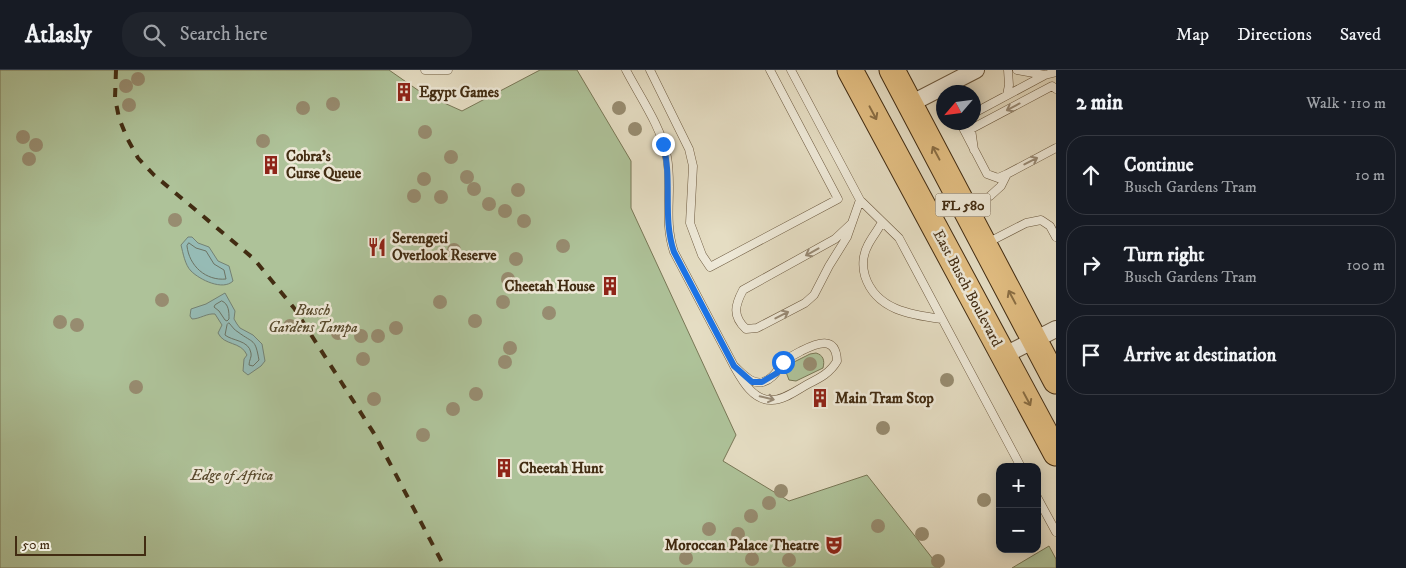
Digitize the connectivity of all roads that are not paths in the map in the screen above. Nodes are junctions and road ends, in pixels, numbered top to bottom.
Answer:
1 (425, 70) edge
2 (448, 70) edge
3 (626, 70) edge
4 (650, 70) edge
5 (770, 70) edge
6 (792, 70) edge
7 (850, 70) edge
8 (874, 70) edge
9 (892, 70) edge
10 (976, 70) edge
11 (1008, 70) edge
12 (1017, 70) edge
13 (1056, 72) edge
14 (1045, 76) junction
15 (1056, 89) edge
16 (1007, 95) junction
17 (910, 104) junction
18 (981, 109) edge
19 (964, 130) edge
20 (1056, 148) edge
21 (974, 150) junction
22 (1007, 174) junction
23 (860, 200) junction
24 (967, 211) junction
25 (882, 222) junction
26 (851, 224) junction
27 (1056, 237) edge
28 (984, 244) junction
29 (942, 319) junction
30 (1056, 329) edge
31 (1034, 340) junction
32 (1005, 356) junction
33 (734, 366) junction
34 (1056, 381) edge
35 (1056, 453) edge
36 (1019, 463) edge
37 (1041, 504) edge
38 (1056, 532) edge

1 - 2 lane
3 - 33 lane
4 - 5 lane
6 - 23 lane
7 -> 32 main road, East Busch Boulevard / FL 580
8 - 17 main road
9 - 17 main road, FL 580
10 - 17 street
11 - 16 lane
12 - 14 lane
13 - 14 lane
14 - 16 lane
15 -> 21 lane
16 - 18 lane
24 -> 17 main road, FL 580
19 - 21 lane
22 -> 20 lane
21 - 22 lane
22 - 24 lane
23 - 25 lane
23 - 26 lane
24 - 28 main road, FL 580
25 - 29 lane
25 - 29 lane
26 -> 26 lane
27 - 28 lane
31 -> 28 main road, FL 580
29 - 36 lane
30 - 31 street
31 - 32 street
31 - 34 main road, FL 580
32 -> 35 main road, East Busch Boulevard / FL 580
33 -> 33 lane
37 - 38 lane

